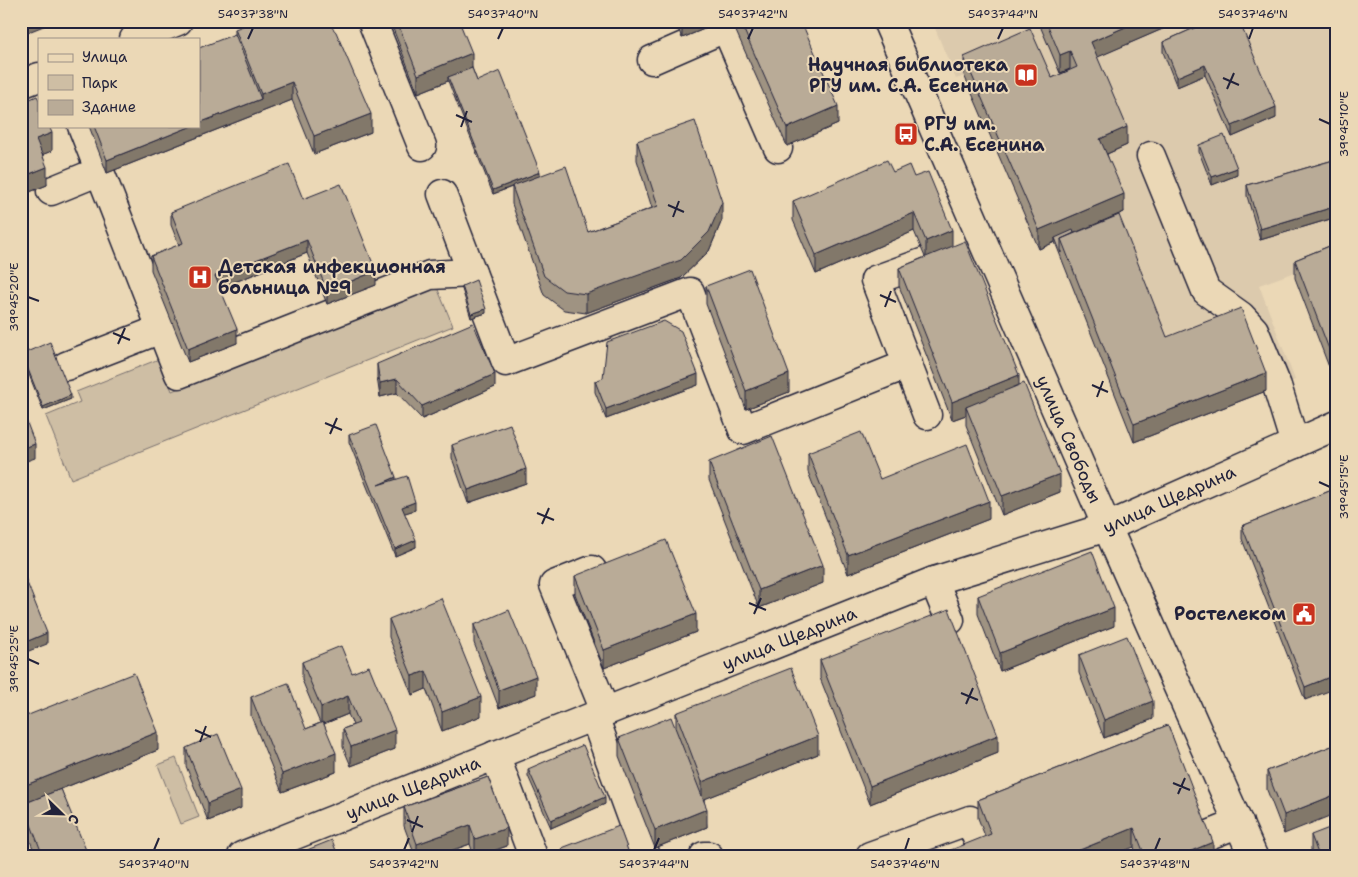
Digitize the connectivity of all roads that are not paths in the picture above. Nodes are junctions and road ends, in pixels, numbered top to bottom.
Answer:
1 (178, 21) edge
2 (372, 21) edge
3 (887, 21) edge
4 (733, 24) edge
5 (136, 38) edge
6 (652, 60) dead end
7 (38, 77) edge
8 (21, 84) edge
9 (83, 128) edge
10 (422, 146) dead end
11 (778, 148) dead end
12 (1151, 156) dead end
13 (100, 171) junction
14 (51, 191) dead end
15 (442, 194) dead end
16 (982, 242) junction
17 (472, 273) junction
18 (162, 329) junction
19 (908, 364) junction
20 (66, 366) dead end
21 (927, 415) dead end
22 (1337, 425) edge
23 (1295, 444) junction
24 (1107, 527) junction
25 (592, 570) edge
26 (934, 581) junction
27 (950, 620) edge
28 (600, 714) junction
29 (495, 755) junction
30 (1240, 823) junction
31 (1204, 838) edge
32 (242, 856) edge
33 (533, 856) edge
34 (645, 856) edge
35 (704, 856) edge
36 (709, 856) edge
37 (870, 856) edge
38 (984, 856) edge
39 (1253, 856) edge

1 - 5 street
2 - 10 street
3 - 16 street, улица Свободы
4 - 6 street
4 - 11 street
7 - 8 street
9 - 13 street
12 - 23 street
13 - 14 street
13 - 18 street
15 - 17 street
16 - 19 street
16 - 24 street, улица Свободы
17 - 18 street
17 - 19 street
18 - 20 street
19 - 21 street
22 - 23 street, улица Щедрина
23 - 24 street, улица Щедрина
24 - 26 street, улица Щедрина
24 - 30 street, улица Свободы
25 - 28 street
26 - 27 street
26 - 28 street, улица Щедрина
28 - 29 street, улица Щедрина
28 - 34 street
29 - 32 street, улица Щедрина
29 - 33 street
30 - 31 street
30 - 39 street, улица Свободы
35 - 36 street
37 - 38 street

